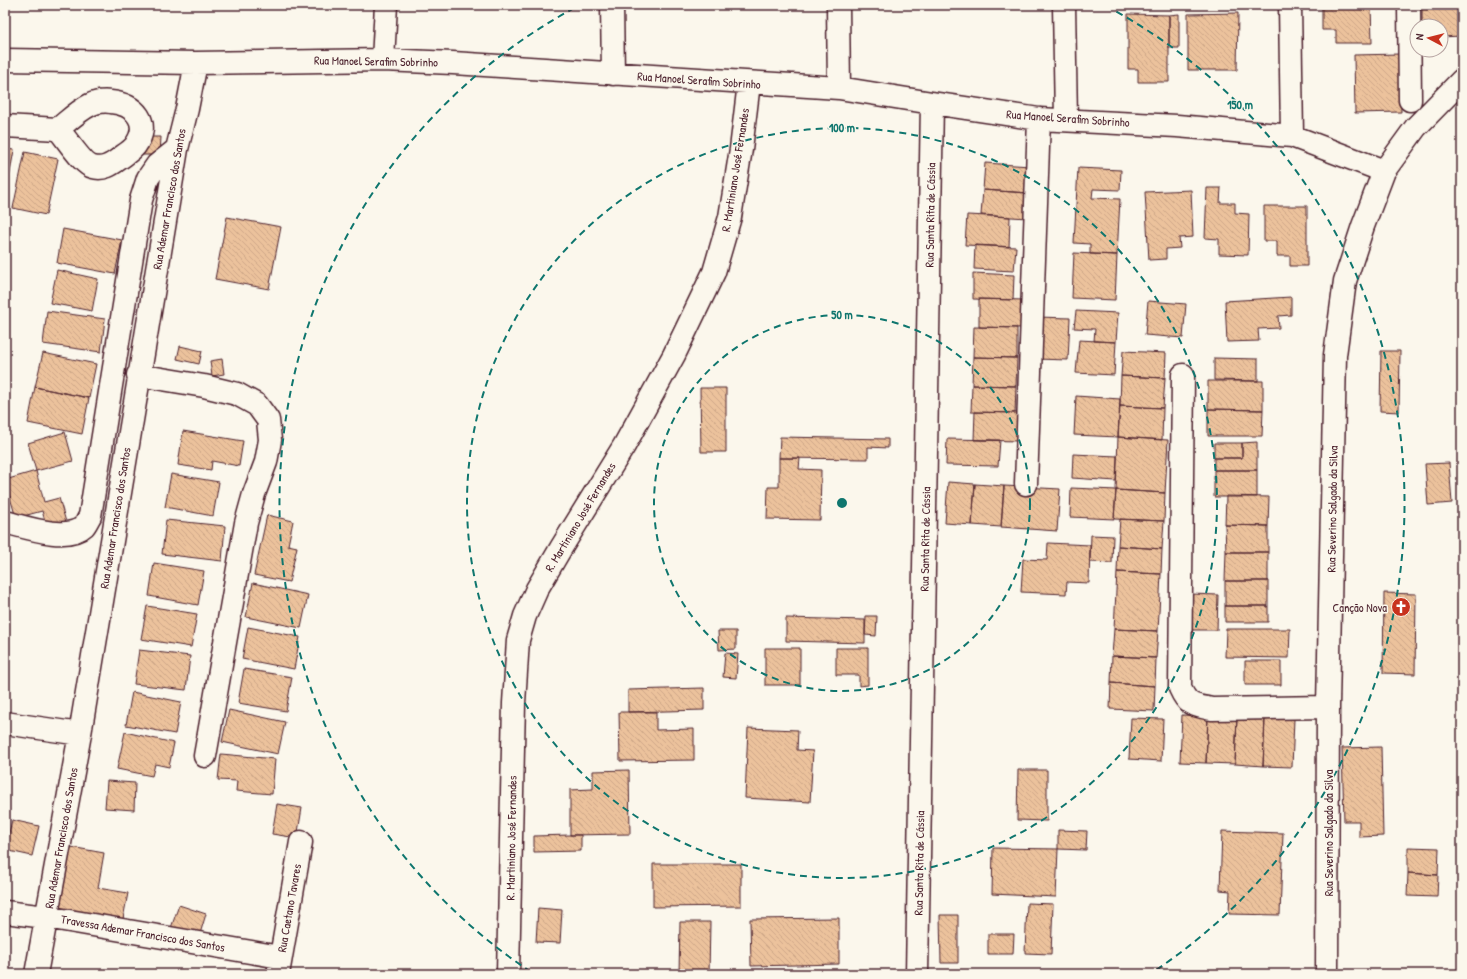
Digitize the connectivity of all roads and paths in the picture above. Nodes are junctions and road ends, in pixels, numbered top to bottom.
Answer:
1 (386, 5) edge
2 (612, 5) edge
3 (838, 5) edge
4 (1064, 5) edge
5 (1290, 5) edge
6 (1409, 5) edge
7 (5, 60) edge
8 (383, 60) junction
9 (196, 62) junction
10 (613, 74) junction
11 (1462, 80) edge
12 (749, 83) junction
13 (839, 88) junction
14 (1410, 100) dead end
15 (932, 103) junction
16 (1039, 119) junction
17 (1066, 120) junction
18 (5, 126) edge
19 (58, 129) dead end
20 (1292, 136) junction
21 (177, 148) junction
22 (1384, 171) junction
23 (138, 375) junction
24 (1183, 375) dead end
25 (1026, 484) dead end
26 (5, 522) edge
27 (1328, 707) junction
28 (5, 723) edge
29 (80, 734) junction
30 (205, 756) dead end
31 (301, 842) dead end
32 (5, 912) edge
33 (46, 917) junction
34 (279, 966) edge
35 (36, 974) edge
36 (508, 974) edge
37 (917, 974) edge
38 (1327, 974) edge

1 - 8 street
2 - 10 street
3 - 13 street
4 - 17 street
5 - 20 street
6 - 14 street
7 - 9 street, Rua Manoel Serafim Sobrinho
8 - 9 street, Rua Manoel Serafim Sobrinho
8 - 10 street, Rua Manoel Serafim Sobrinho
9 - 21 street, Rua Ademar Francisco dos Santos
10 - 12 street, Rua Manoel Serafim Sobrinho
11 - 22 street, Rua Severino Salgado da Silva
12 - 13 street, Rua Manoel Serafim Sobrinho
12 - 36 street, R. Martiniano José Fernandes
13 - 15 street, Rua Manoel Serafim Sobrinho
15 - 16 street, Rua Manoel Serafim Sobrinho
15 - 37 street, Rua Santa Rita de Cássia
16 - 17 street, Rua Manoel Serafim Sobrinho
16 - 25 street
17 - 20 street, Rua Manoel Serafim Sobrinho
18 - 19 street
20 - 22 street, Rua Manoel Serafim Sobrinho
21 - 23 street, Rua Ademar Francisco dos Santos
21 - 26 street
22 - 27 street, Rua Severino Salgado da Silva
23 - 29 street, Rua Ademar Francisco dos Santos
23 - 30 street
24 - 27 street
27 - 38 street, Rua Severino Salgado da Silva
28 - 29 street
29 - 33 street, Rua Ademar Francisco dos Santos
31 - 34 street, Rua Caetano Tavares
32 - 33 street, Travessa Ademar Francisco dos Santos
33 - 34 street, Travessa Ademar Francisco dos Santos
33 - 35 street, Rua Ademar Francisco dos Santos

